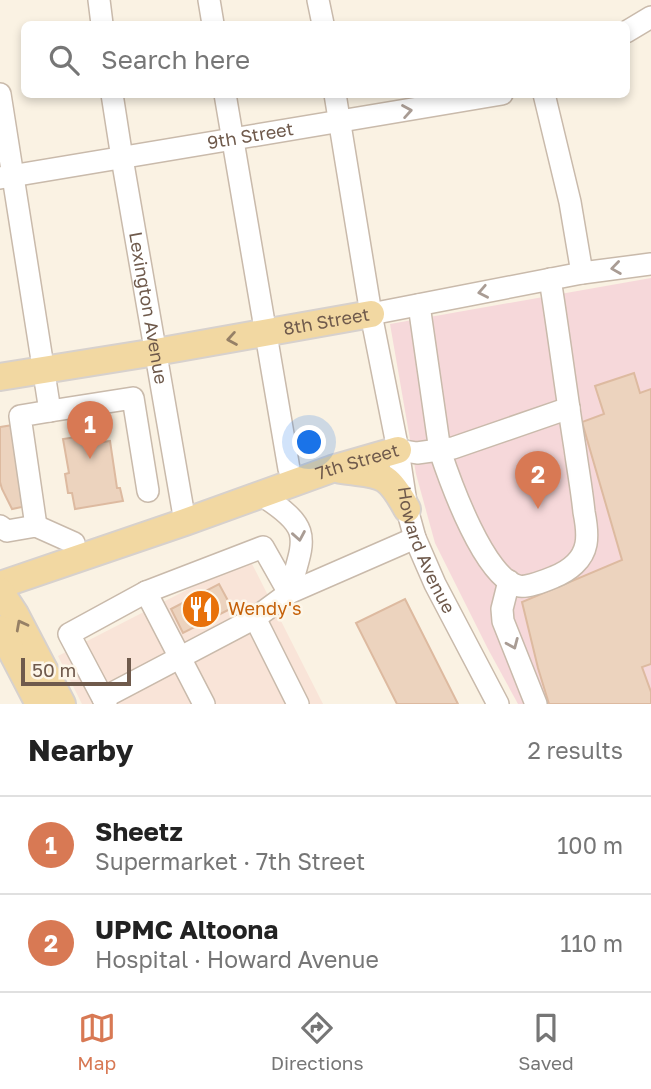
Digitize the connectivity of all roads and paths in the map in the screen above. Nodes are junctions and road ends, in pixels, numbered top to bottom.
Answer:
1 (99, 0) edge
2 (209, 0) edge
3 (318, 0) edge
4 (102, 21) edge
5 (212, 21) edge
6 (322, 21) edge
7 (649, 25) edge
8 (630, 31) edge
9 (0, 94) edge
10 (114, 98) edge
11 (226, 98) edge
12 (336, 98) edge
13 (479, 98) edge
14 (545, 98) edge
15 (340, 122) junction
16 (233, 140) junction
17 (122, 158) junction
18 (6, 177) edge
19 (651, 264) edge
20 (582, 273) junction
21 (550, 279) junction
22 (419, 304) junction
23 (371, 314) junction
24 (266, 333) junction
25 (156, 352) junction
26 (44, 369) junction
27 (0, 377) edge
28 (569, 408) junction
29 (50, 411) junction
30 (10, 418) edge
31 (169, 431) junction
32 (139, 435) junction
33 (398, 450) junction
34 (440, 451) junction
35 (289, 469) junction
36 (332, 469) junction
37 (148, 491) dead end
38 (261, 495) junction
39 (407, 509) junction
40 (183, 514) junction
41 (0, 526) edge
42 (36, 526) junction
43 (415, 538) junction
44 (74, 543) junction
45 (0, 569) edge
46 (509, 581) junction
47 (0, 585) edge
48 (0, 591) edge
49 (146, 592) junction
50 (289, 593) junction
51 (256, 618) junction
52 (3, 640) edge
53 (181, 658) junction
54 (105, 701) edge
55 (290, 701) edge
56 (38, 704) edge
57 (62, 704) edge
58 (204, 704) edge
59 (498, 704) edge
60 (537, 704) edge

1 - 4 street
2 - 5 street
3 - 6 street
7 - 8 street
9 - 18 street
10 - 17 street, Lexington Avenue
11 - 16 street
12 - 15 street, Howard Avenue
15 -> 13 street, 9th Street
14 - 20 street
15 - 16 street, 9th Street
15 - 23 street, Howard Avenue
16 - 17 street, 9th Street
16 - 24 street
17 - 18 street, 9th Street
17 - 25 street, Lexington Avenue
18 - 26 street
19 -> 20 street, 8th Street
20 - 21 street, 8th Street
21 -> 22 street, 8th Street
21 - 28 street
22 - 23 street, 8th Street
22 - 34 street
23 - 24 main road, 8th Street
23 - 33 street, Howard Avenue
24 -> 25 main road, 8th Street
24 - 35 street
25 - 26 main road, 8th Street
25 - 31 street, Lexington Avenue
26 - 27 main road, 8th Street
26 - 29 street
28 - 34 street
28 - 46 street
29 - 30 street
29 - 32 street
30 - 42 street
31 - 32 street
31 - 40 street, Lexington Avenue
32 - 37 street
33 - 34 street
33 - 35 main road, 7th Street
33 - 36 main road, 7th Street
33 - 39 street, Howard Avenue
34 - 46 street
35 - 40 main road, 7th Street
36 - 38 main road, 7th Street
36 - 39 main road
38 - 40 main road, 7th Street
38 -> 50 street
39 - 43 street, Howard Avenue
40 - 44 main road, 7th Street
40 - 47 main road, 7th Street
41 - 42 street
42 - 44 street
43 - 50 street
43 - 59 street, Howard Avenue
44 - 45 main road, 7th Street
46 -> 60 street
57 -> 48 main road
49 - 50 street
49 - 53 street
49 - 54 street
50 - 51 street
51 - 53 street
51 - 55 street
52 - 56 main road
53 - 54 street
53 - 58 street

